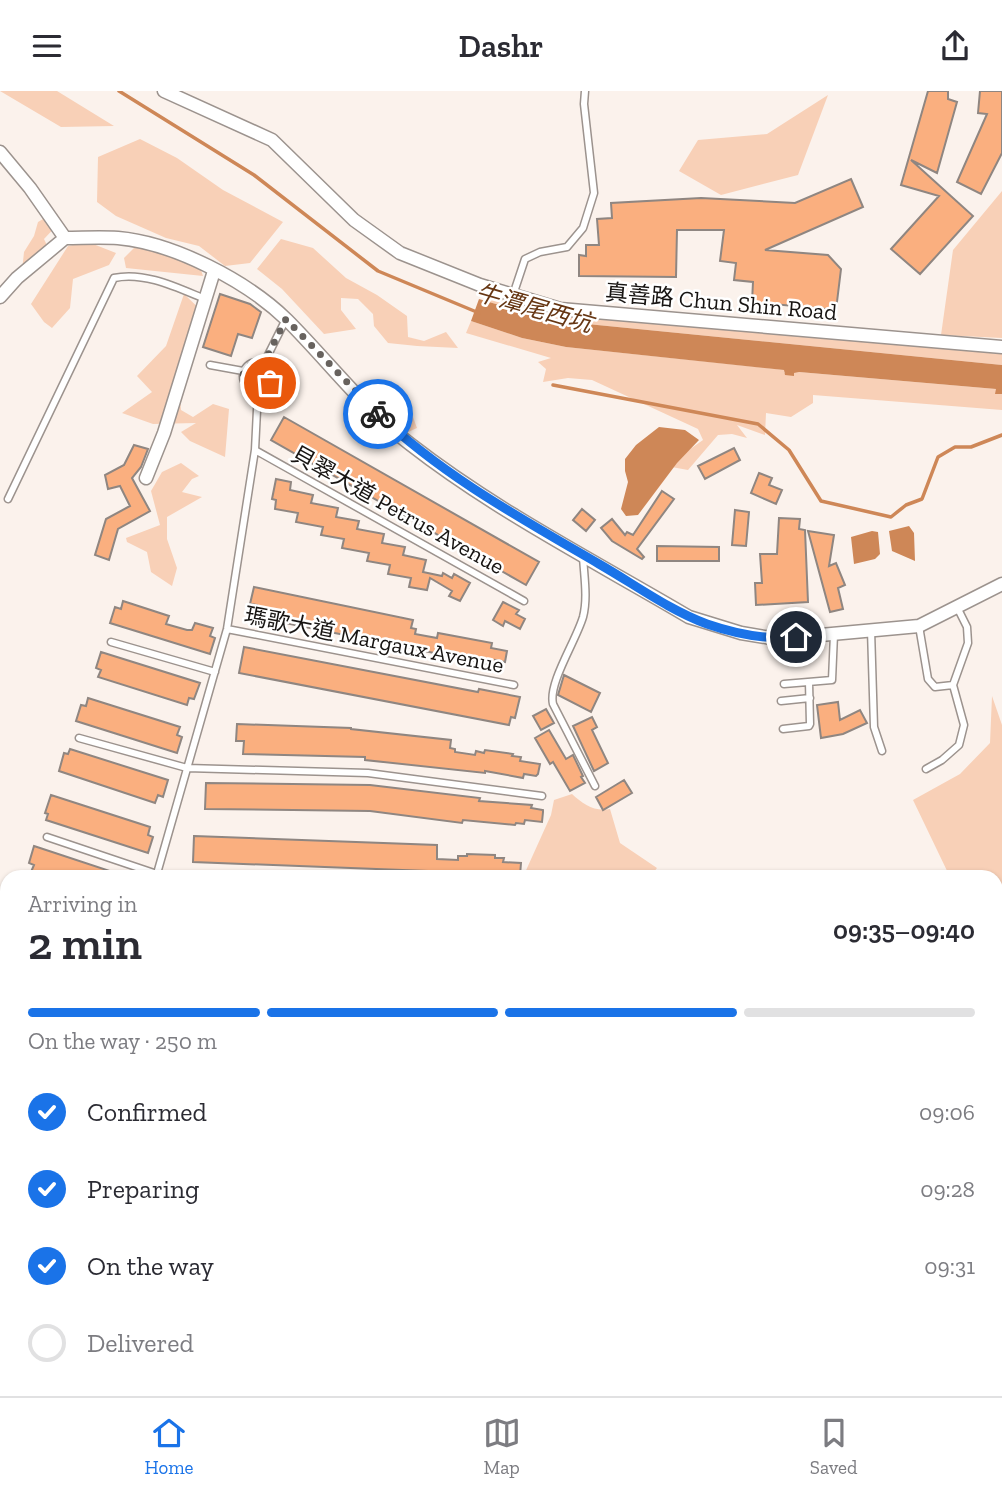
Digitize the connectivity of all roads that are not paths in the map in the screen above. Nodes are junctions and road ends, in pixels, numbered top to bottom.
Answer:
1 (164, 91) edge
2 (585, 91) edge
3 (0, 152) edge
4 (65, 238) junction
5 (214, 271) junction
6 (513, 295) junction
7 (0, 297) edge
8 (205, 299) junction
9 (286, 319) junction
10 (1002, 347) edge
11 (264, 363) junction
12 (210, 365) dead end
13 (243, 371) junction
14 (258, 390) junction
15 (255, 450) junction
16 (146, 478) dead end
17 (8, 499) dead end
18 (583, 555) junction
19 (1002, 584) edge
20 (524, 601) dead end
21 (956, 605) junction
22 (919, 626) junction
23 (227, 629) junction
24 (871, 630) junction
25 (834, 633) junction
26 (111, 642) dead end
27 (215, 672) junction
28 (809, 682) junction
29 (784, 684) dead end
30 (514, 685) dead end
31 (953, 685) junction
32 (810, 698) junction
33 (780, 701) dead end
34 (783, 729) dead end
35 (79, 738) dead end
36 (883, 751) dead end
37 (187, 768) junction
38 (926, 769) dead end
39 (595, 786) dead end
40 (542, 796) dead end
41 (47, 837) dead end
42 (143, 870) edge
43 (158, 870) edge

1 - 6 street, 真善路 Chun Shin Road
2 - 6 lane
3 - 4 street
4 - 5 street
4 - 7 street
5 - 8 street
5 - 9 street
6 - 10 street, 真善路 Chun Shin Road
8 - 16 street
8 - 17 lane
9 - 11 lane
9 - 18 street
11 - 13 lane
11 - 14 lane
12 - 13 lane
13 - 14 lane
14 - 15 lane
15 - 20 lane, 貝翠大道 Petrus Avenue
15 - 23 lane
18 - 25 street
18 - 39 lane
19 - 21 street
21 - 22 street
21 - 31 lane
22 - 24 street
22 - 31 lane
23 - 27 lane
23 - 30 lane, 瑪歌大道 Margaux Avenue
24 - 25 street
24 - 36 lane
25 - 28 lane
26 - 27 lane
27 - 37 lane
28 - 29 lane
28 - 32 lane
31 - 38 lane
32 - 33 lane
32 - 34 lane
35 - 37 lane
37 - 40 lane
37 - 43 lane
41 - 42 lane

